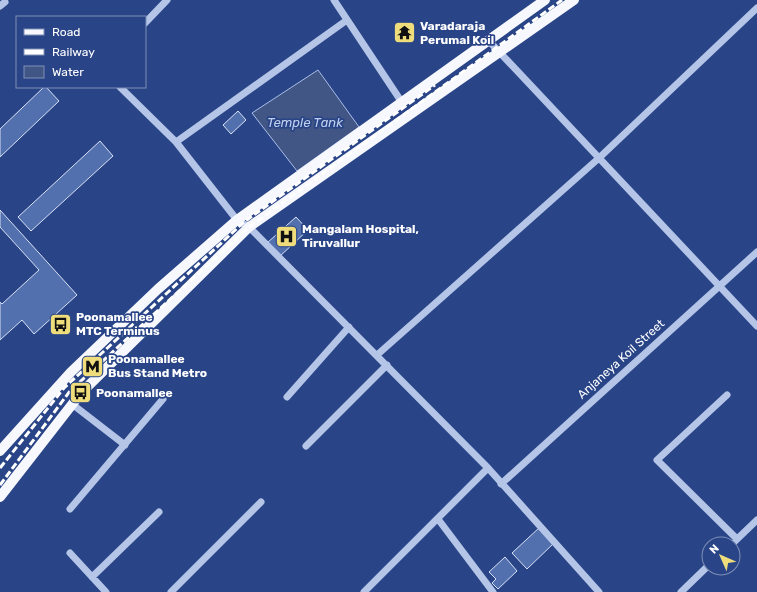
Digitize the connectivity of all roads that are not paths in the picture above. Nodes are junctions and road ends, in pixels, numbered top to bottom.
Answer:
1 (167, 0) edge
2 (334, 0) edge
3 (545, 0) edge
4 (574, 0) edge
5 (757, 8) edge
6 (347, 20) junction
7 (146, 22) edge
8 (490, 41) junction
9 (500, 53) junction
10 (121, 88) edge
11 (401, 101) junction
12 (176, 142) junction
13 (599, 158) junction
14 (237, 220) junction
15 (249, 227) junction
16 (757, 252) edge
17 (718, 285) junction
18 (757, 326) edge
19 (349, 327) junction
20 (377, 355) junction
21 (387, 365) junction
22 (727, 395) dead end
23 (287, 397) dead end
24 (163, 400) dead end
25 (72, 404) junction
26 (125, 445) junction
27 (306, 446) dead end
28 (0, 450) edge
29 (488, 468) junction
30 (501, 484) junction
31 (0, 497) edge
32 (262, 502) dead end
33 (70, 509) dead end
34 (159, 512) dead end
35 (438, 519) junction
36 (757, 520) edge
37 (728, 536) edge
38 (740, 536) edge
39 (70, 553) dead end
40 (701, 573) edge
41 (92, 577) junction
42 (106, 592) edge
43 (171, 592) edge
44 (364, 592) edge
45 (493, 592) edge
46 (599, 592) edge
47 (681, 592) edge

1 - 7 street
2 - 6 street
3 - 8 main road
4 - 9 main road
5 - 13 street
6 - 11 street
6 - 12 street
8 - 9 street
8 - 11 main road
9 - 13 street
9 - 15 main road
10 - 12 street
11 - 14 main road
12 - 14 street
13 - 17 street
13 - 20 street
14 - 15 street
14 - 28 main road
15 - 19 street
15 - 25 main road
16 - 17 street, Anjaneya Koil Street
17 - 18 street
17 - 30 street, Anjaneya Koil Street
19 - 20 street
19 - 23 street
20 - 21 street
21 - 27 street
21 - 29 street
22 - 37 street
24 - 26 street
25 - 26 street
25 - 31 main road
26 - 33 street
29 - 30 street
29 - 35 street
30 - 46 street
32 - 43 street
34 - 41 street
35 - 44 street
35 - 45 street
36 - 38 street
39 - 41 street
40 - 47 street
41 - 42 street

